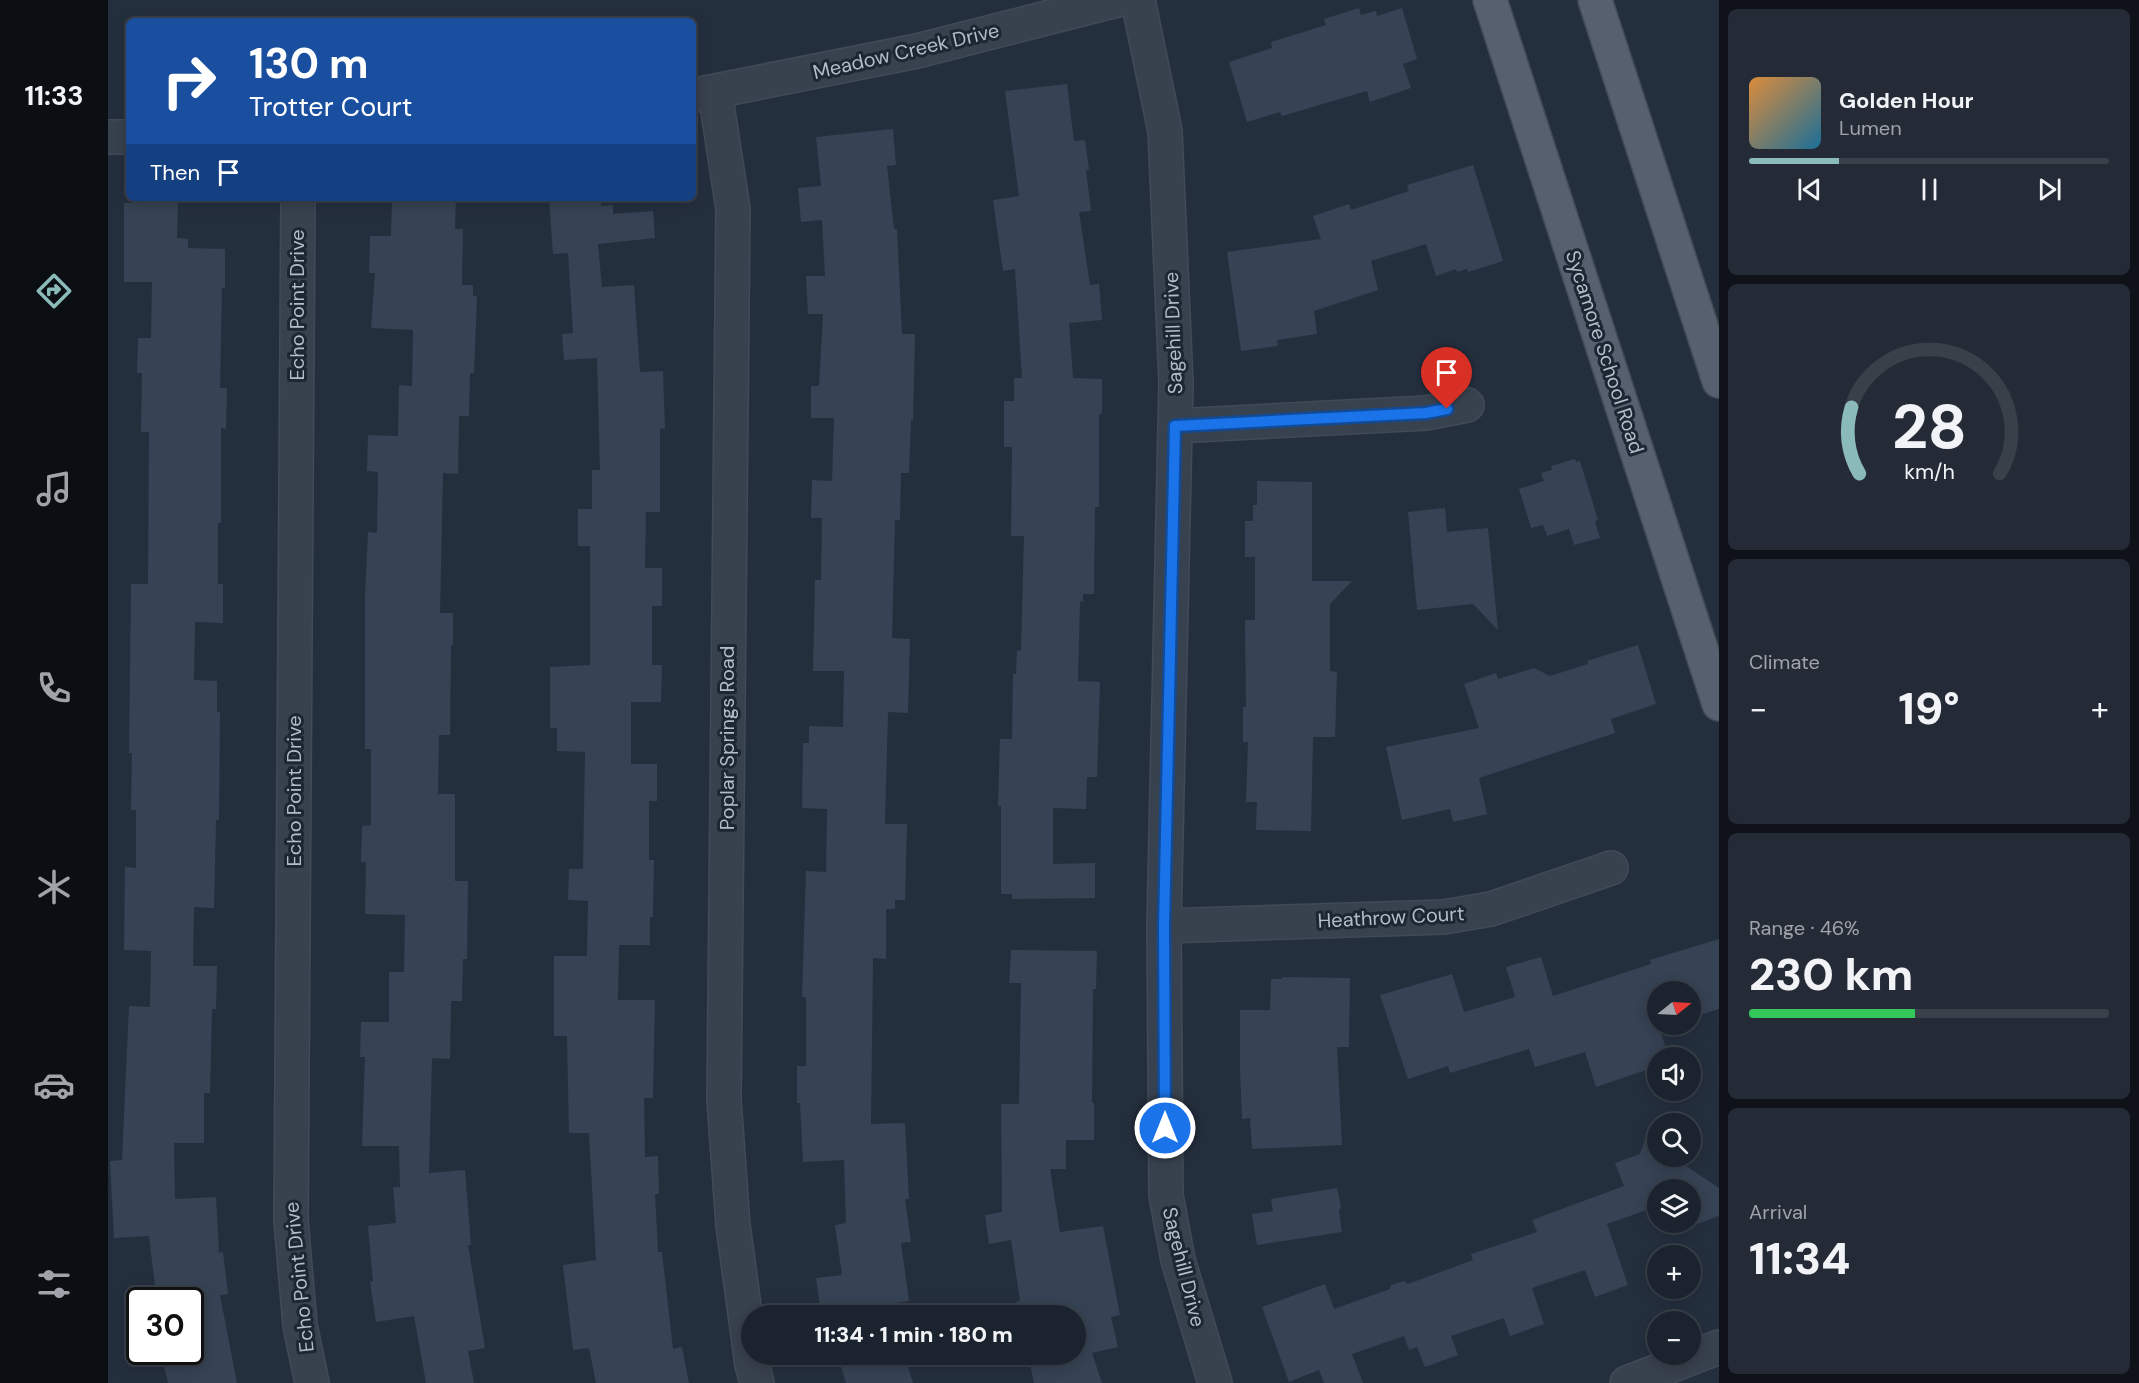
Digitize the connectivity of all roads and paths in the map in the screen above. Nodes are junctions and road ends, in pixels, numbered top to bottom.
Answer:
1 (1117, 0) edge
2 (1138, 0) edge
3 (1490, 0) edge
4 (1595, 0) edge
5 (704, 94) edge
6 (108, 136) edge
7 (126, 136) edge
8 (298, 201) edge
9 (1712, 335) edge
10 (1719, 381) edge
11 (1467, 405) dead end
12 (1175, 426) junction
13 (1719, 704) edge
14 (1611, 868) dead end
15 (1164, 926) junction
16 (1719, 1347) edge
17 (312, 1383) edge
18 (757, 1383) edge
19 (1215, 1383) edge
20 (1627, 1383) edge

1 - 5 street, Meadow Creek Drive
2 - 12 street, Sagehill Drive
3 - 13 main road, Sycamore School Road
4 - 9 main road
5 - 18 street, Poplar Springs Road
6 - 7 street
8 - 17 street, Echo Point Drive
9 - 10 main road
11 - 12 street
12 - 15 street, Sagehill Drive
14 - 15 street, Heathrow Court
15 - 19 street, Sagehill Drive
16 - 20 street

